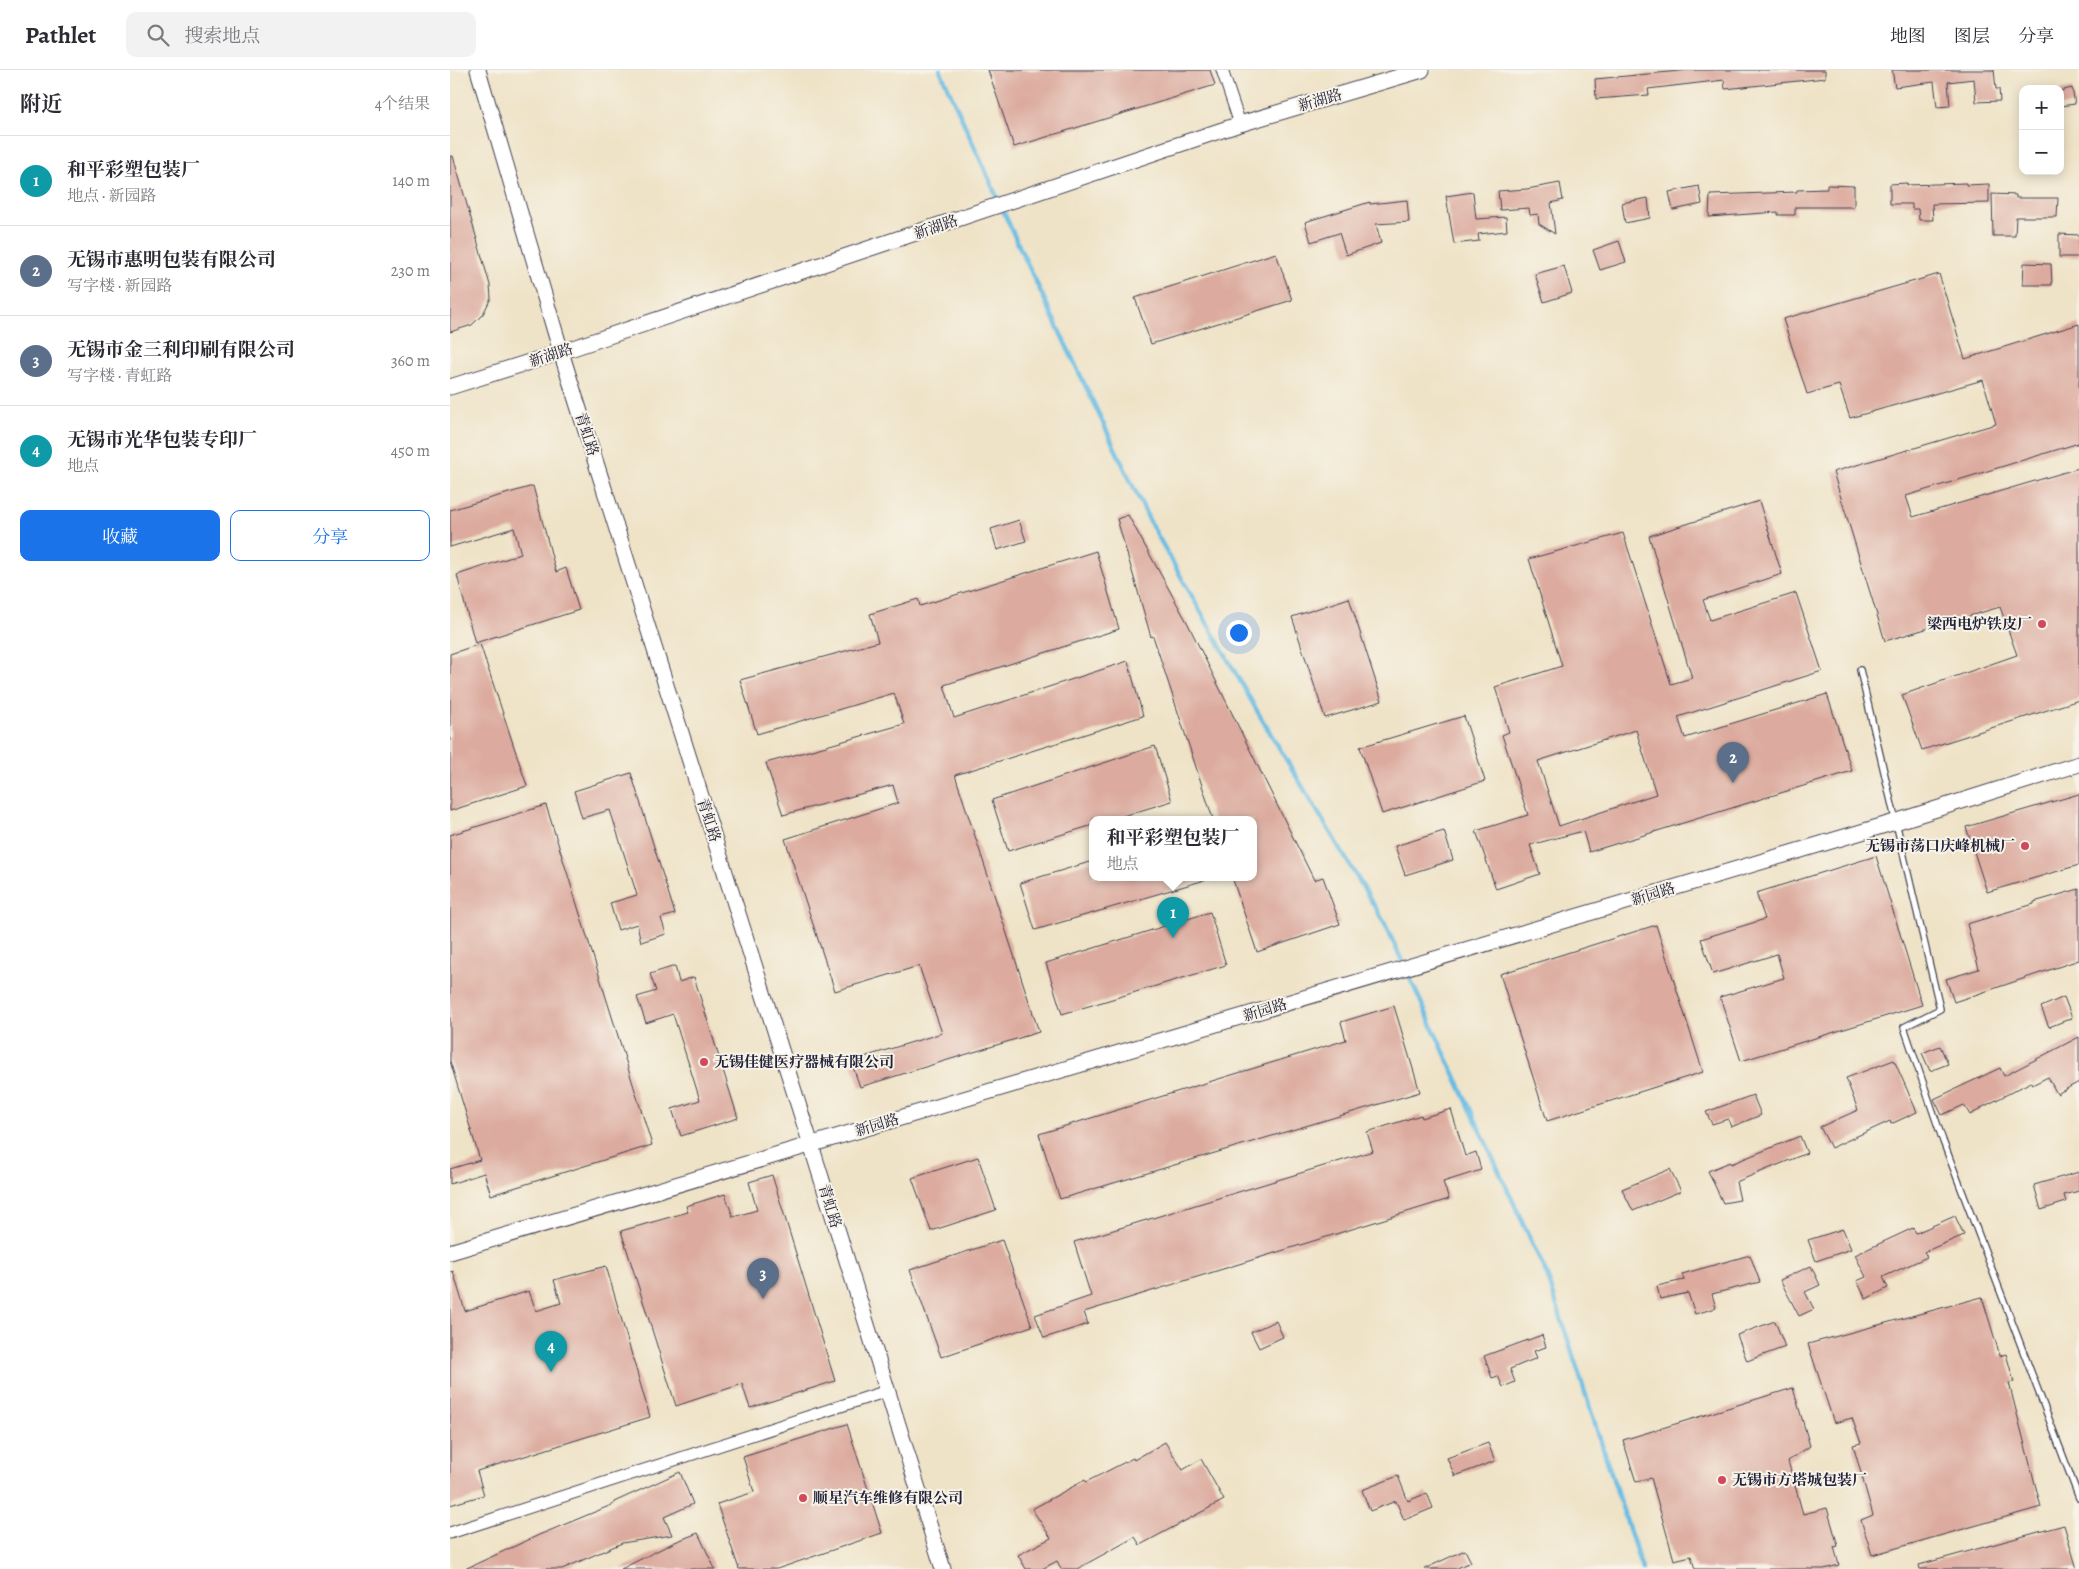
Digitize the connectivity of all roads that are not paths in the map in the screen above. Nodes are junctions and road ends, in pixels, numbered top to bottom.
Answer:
1 (478, 70) edge
2 (1222, 70) edge
3 (1422, 70) edge
4 (1240, 124) junction
5 (561, 352) junction
6 (450, 387) edge
7 (1860, 670) dead end
8 (2079, 764) edge
9 (1895, 822) junction
10 (812, 1145) junction
11 (450, 1252) edge
12 (887, 1391) junction
13 (2079, 1498) edge
14 (450, 1533) edge
15 (943, 1569) edge

1 - 5 street, 青虹路
2 - 4 street
3 - 4 street, 新湖路
4 - 5 street, 新湖路
5 - 6 street, 新湖路
5 - 10 street, 青虹路
7 - 9 lane
8 - 9 street, 新园路
9 - 10 street, 新园路
9 - 13 lane
10 - 11 street, 新园路
10 - 12 street, 青虹路
12 - 14 street
12 - 15 street, 青虹路

